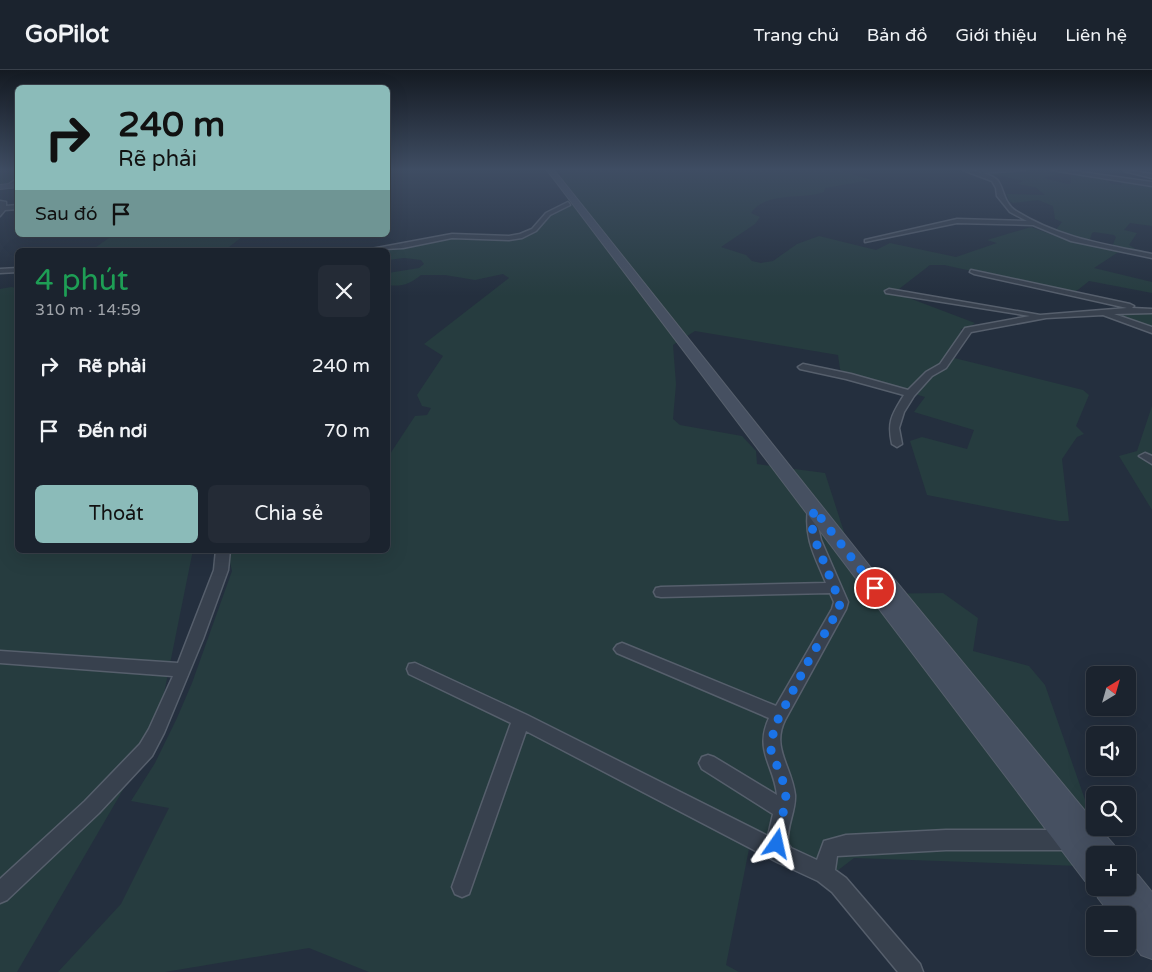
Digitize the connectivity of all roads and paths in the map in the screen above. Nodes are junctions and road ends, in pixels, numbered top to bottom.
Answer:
1 (552, 212) edge
2 (583, 212) edge
3 (590, 212) edge
4 (1016, 212) edge
5 (1049, 221) dead end
6 (1035, 223) junction
7 (867, 241) dead end
8 (386, 248) edge
9 (1152, 256) edge
10 (15, 270) edge
11 (0, 271) edge
12 (974, 272) dead end
13 (889, 291) dead end
14 (1150, 310) edge
15 (1103, 313) junction
16 (1043, 316) junction
17 (1152, 330) edge
18 (803, 367) dead end
19 (910, 394) junction
20 (897, 444) dead end
21 (814, 509) junction
22 (223, 553) edge
23 (835, 588) junction
24 (660, 592) dead end
25 (622, 649) dead end
26 (0, 656) edge
27 (415, 669) dead end
28 (183, 670) junction
29 (779, 715) junction
30 (521, 720) junction
31 (708, 763) dead end
32 (784, 810) junction
33 (1071, 840) junction
34 (1097, 846) edge
35 (780, 852) junction
36 (1086, 859) edge
37 (825, 874) junction
38 (462, 887) dead end
39 (0, 893) edge
40 (1136, 894) edge
41 (1114, 896) edge
42 (1152, 915) edge
43 (1152, 944) edge
44 (912, 972) edge

1 - 8 street
2 - 21 main road
3 - 34 main road
4 - 6 street
5 - 6 street
6 - 7 street
6 - 9 street
10 - 11 street
12 - 14 street
13 - 16 street
14 - 15 street
15 - 16 street
15 - 17 street
16 - 19 street
18 - 19 street
19 - 20 street
21 - 23 street
21 - 33 main road
22 - 28 street
23 - 24 street
23 - 29 street
25 - 29 street
26 - 28 street
27 - 30 street
28 - 39 street
29 - 32 street
30 - 35 street
30 - 38 street
31 - 32 street
32 - 35 street
33 - 36 main road
33 - 37 street
35 - 37 street
37 - 44 street
40 - 42 main road
41 - 43 main road

